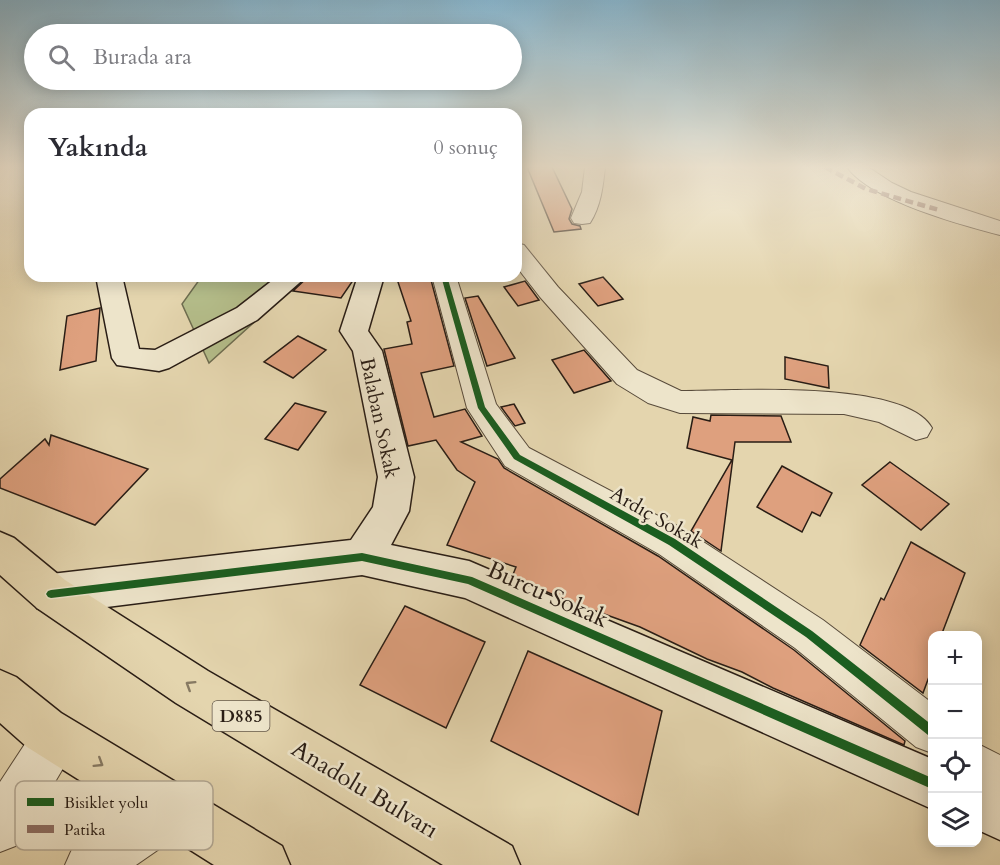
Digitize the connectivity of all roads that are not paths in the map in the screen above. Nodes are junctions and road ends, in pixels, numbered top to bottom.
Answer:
1 (586, 207) edge
2 (933, 207) edge
3 (582, 218) dead end
4 (1000, 228) edge
5 (522, 258) edge
6 (110, 282) edge
7 (287, 282) edge
8 (369, 282) edge
9 (446, 282) edge
10 (916, 428) dead end
11 (0, 550) edge
12 (362, 557) junction
13 (51, 594) junction
14 (0, 693) edge
15 (928, 727) edge
16 (56, 737) junction
17 (982, 770) edge
18 (29, 781) edge
19 (127, 781) edge
20 (928, 782) edge
21 (1000, 785) edge
22 (15, 803) edge
23 (982, 806) edge
24 (1000, 814) edge
25 (0, 827) edge
26 (213, 834) edge
27 (114, 850) edge
28 (91, 865) edge
29 (263, 865) edge
30 (493, 865) edge

1 - 3 street
2 - 4 street
5 - 10 street
6 - 7 street
8 - 12 street, Balaban Sokak
9 - 15 street, Ardıç Sokak
11 - 13 highway, Anadolu Bulvarı / D885
12 - 13 street, Burcu Sokak
12 - 20 street, Burcu Sokak
30 -> 13 highway, Anadolu Bulvarı / D885
14 - 16 highway
16 - 18 street
16 -> 19 highway
17 - 21 street
22 - 25 street
23 - 24 street
26 - 29 highway
27 - 28 street

